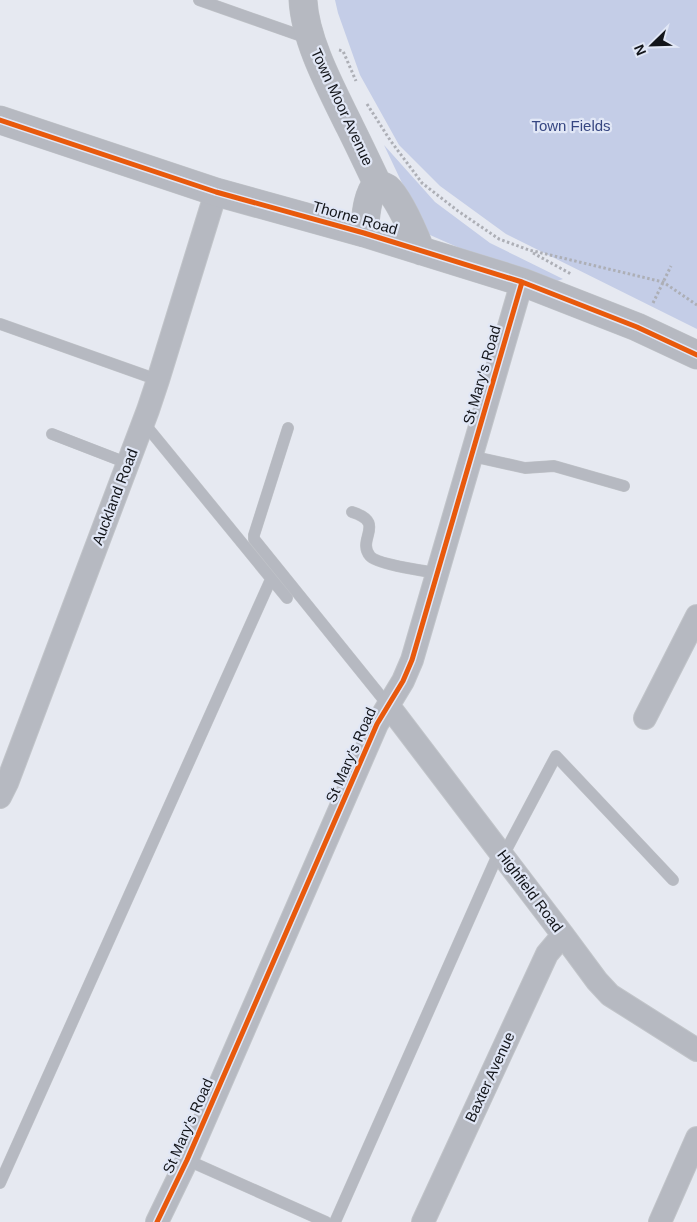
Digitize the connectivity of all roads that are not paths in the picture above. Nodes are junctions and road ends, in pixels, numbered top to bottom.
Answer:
1 (199, 0) edge
2 (303, 0) edge
3 (311, 39) junction
4 (0, 120) edge
5 (376, 183) junction
6 (216, 192) junction
7 (364, 232) junction
8 (421, 251) junction
9 (522, 282) junction
10 (0, 324) edge
11 (697, 355) edge
12 (158, 380) junction
13 (143, 422) junction
14 (288, 428) dead end
15 (52, 434) dead end
16 (471, 456) junction
17 (127, 464) junction
18 (624, 486) dead end
19 (352, 512) dead end
20 (437, 573) junction
21 (272, 579) junction
22 (287, 598) dead end
23 (697, 616) edge
24 (388, 705) junction
25 (645, 718) dead end
26 (0, 797) edge
27 (501, 854) junction
28 (673, 880) dead end
29 (563, 935) junction
30 (697, 1050) edge
31 (697, 1138) edge
32 (187, 1160) junction
33 (0, 1183) edge
34 (157, 1222) edge
35 (326, 1222) edge
36 (335, 1222) edge
37 (423, 1222) edge
38 (660, 1222) edge

1 - 3 lane
2 - 3 street, Town Moor Avenue
3 - 5 street, Town Moor Avenue
4 - 6 street, Thorne Road
5 - 7 street, Town Moor Avenue
5 - 8 street, Town Moor Avenue
6 - 7 street, Thorne Road
6 - 12 street, Auckland Road
7 - 8 street, Thorne Road
8 - 9 street, Thorne Road
9 - 11 street, Thorne Road
9 - 16 street, St Mary's Road
10 - 12 lane
12 - 13 street, Auckland Road
13 - 17 street, Auckland Road
13 - 21 lane
14 - 24 lane
15 - 17 lane
16 - 18 lane
16 - 20 street, St Mary's Road
17 - 26 street, Auckland Road
19 - 20 lane
20 - 24 street, St Mary's Road
21 - 22 lane
21 - 33 lane
23 - 25 street
24 - 27 street, Highfield Road
24 - 32 street, St Mary's Road
27 - 28 lane
27 - 29 street, Highfield Road
27 - 36 lane
29 - 30 street, Highfield Road
29 - 37 street, Baxter Avenue
31 - 38 street
32 - 34 street, St Mary's Road
32 - 35 lane

